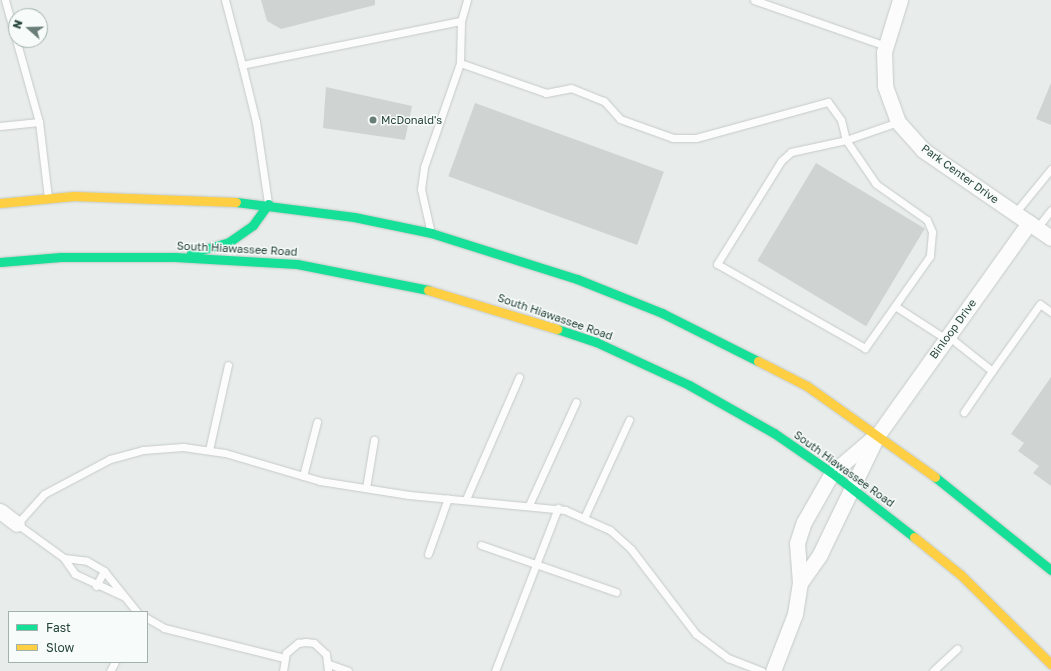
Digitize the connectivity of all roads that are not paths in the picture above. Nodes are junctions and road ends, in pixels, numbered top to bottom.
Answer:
1 (4, 0) edge
2 (225, 0) edge
3 (467, 0) edge
4 (754, 0) edge
5 (900, 0) edge
6 (461, 21) junction
7 (886, 46) junction
8 (460, 63) junction
9 (242, 65) junction
10 (39, 122) junction
11 (898, 122) junction
12 (0, 126) edge
13 (846, 140) junction
14 (1051, 169) edge
15 (48, 199) junction
16 (0, 203) edge
17 (268, 204) junction
18 (1051, 210) edge
19 (1015, 213) junction
20 (1033, 226) junction
21 (431, 233) junction
22 (1051, 238) edge
23 (175, 257) junction
24 (0, 262) edge
25 (895, 306) junction
26 (1051, 312) edge
27 (947, 337) junction
28 (228, 365) dead end
29 (992, 372) junction
30 (519, 377) dead end
31 (576, 402) dead end
32 (964, 412) dead end
33 (629, 420) dead end
34 (317, 422) dead end
35 (877, 436) junction
36 (374, 440) dead end
37 (209, 450) junction
38 (832, 473) junction
39 (303, 476) junction
40 (366, 488) junction
41 (853, 488) junction
42 (448, 498) junction
43 (466, 500) junction
44 (529, 505) junction
45 (558, 508) junction
46 (0, 511) edge
47 (584, 518) junction
48 (17, 524) junction
49 (481, 545) dead end
50 (428, 554) dead end
51 (64, 558) junction
52 (536, 564) junction
53 (1051, 570) edge
54 (104, 571) junction
55 (800, 583) junction
56 (96, 586) junction
57 (616, 592) dead end
58 (123, 596) junction
59 (135, 611) edge
60 (148, 619) edge
61 (957, 648) dead end
62 (284, 658) junction
63 (1051, 664) edge
64 (329, 668) edge
65 (283, 671) edge
66 (348, 671) edge
67 (495, 671) edge
68 (762, 671) edge
69 (773, 671) edge
70 (933, 671) edge

1 - 10 lane
2 - 9 lane
3 - 6 lane
4 - 7 lane
5 - 7 street, Park Center Drive
6 - 8 lane
6 - 9 lane
7 - 11 street, Park Center Drive
8 - 13 lane
8 - 21 lane
9 - 17 lane
10 - 12 lane
10 - 15 lane
11 - 13 lane
11 - 19 street, Park Center Drive
13 - 25 lane
13 - 25 lane
14 - 19 lane
15 - 16 street
15 - 17 street
17 - 21 street
17 - 23 street
18 - 20 lane
19 - 20 street, Park Center Drive
20 - 22 street, Park Center Drive
20 - 27 street, Binloop Drive
21 - 35 street
23 - 24 street, South Hiawassee Road
23 - 38 street, South Hiawassee Road
25 - 27 lane
26 - 29 lane
27 - 29 lane
27 - 35 street, Binloop Drive
28 - 37 lane
29 - 32 lane
30 - 43 lane
31 - 44 lane
33 - 47 lane
34 - 39 lane
35 - 38 street
35 - 41 street
35 - 53 street
36 - 40 lane
37 - 39 lane
37 - 48 lane
38 - 41 street, South Hiawassee Road
38 - 55 street
39 - 40 lane
40 - 42 lane
41 - 55 street
41 - 63 street, South Hiawassee Road
42 - 43 lane
42 - 50 lane
43 - 44 lane
44 - 45 lane
45 - 47 lane
45 - 52 lane
46 - 48 street
47 - 68 lane
48 - 51 lane
49 - 52 lane
51 - 54 lane
51 - 56 lane
52 - 57 lane
52 - 67 lane
54 - 56 lane
54 - 58 lane
55 - 69 street
56 - 58 lane
58 - 59 lane
60 - 62 lane
61 - 70 lane
62 - 64 lane
62 - 65 lane
64 - 66 lane

